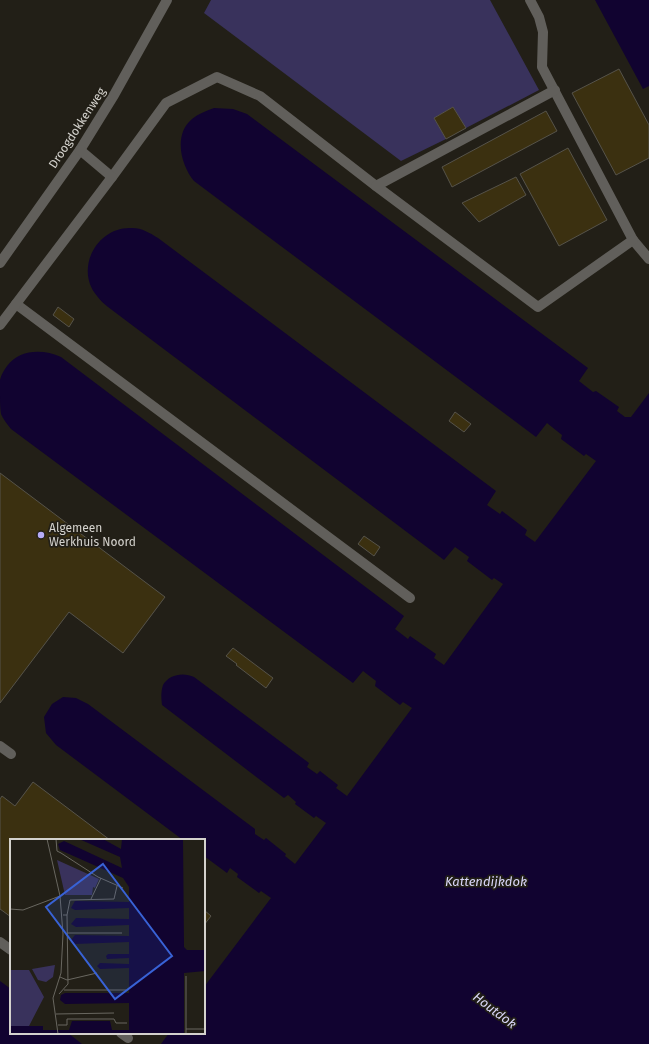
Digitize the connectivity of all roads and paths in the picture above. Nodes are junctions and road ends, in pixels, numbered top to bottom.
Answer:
1 (167, 0) edge
2 (530, 0) edge
3 (555, 90) junction
4 (80, 150) junction
5 (112, 177) junction
6 (376, 186) junction
7 (633, 240) junction
8 (649, 259) edge
9 (0, 263) edge
10 (16, 304) junction
11 (0, 326) edge
12 (410, 598) dead end
13 (0, 746) edge
14 (11, 754) dead end
15 (0, 942) edge
16 (10, 949) edge

1 - 4 street, Droogdokkenweg
2 - 3 street
3 - 6 street
3 - 7 street
4 - 5 street
4 - 9 street, Droogdokkenweg
5 - 6 street
5 - 10 street
6 - 7 street
7 - 8 street
10 - 11 street
10 - 12 street
13 - 14 street
15 - 16 street

